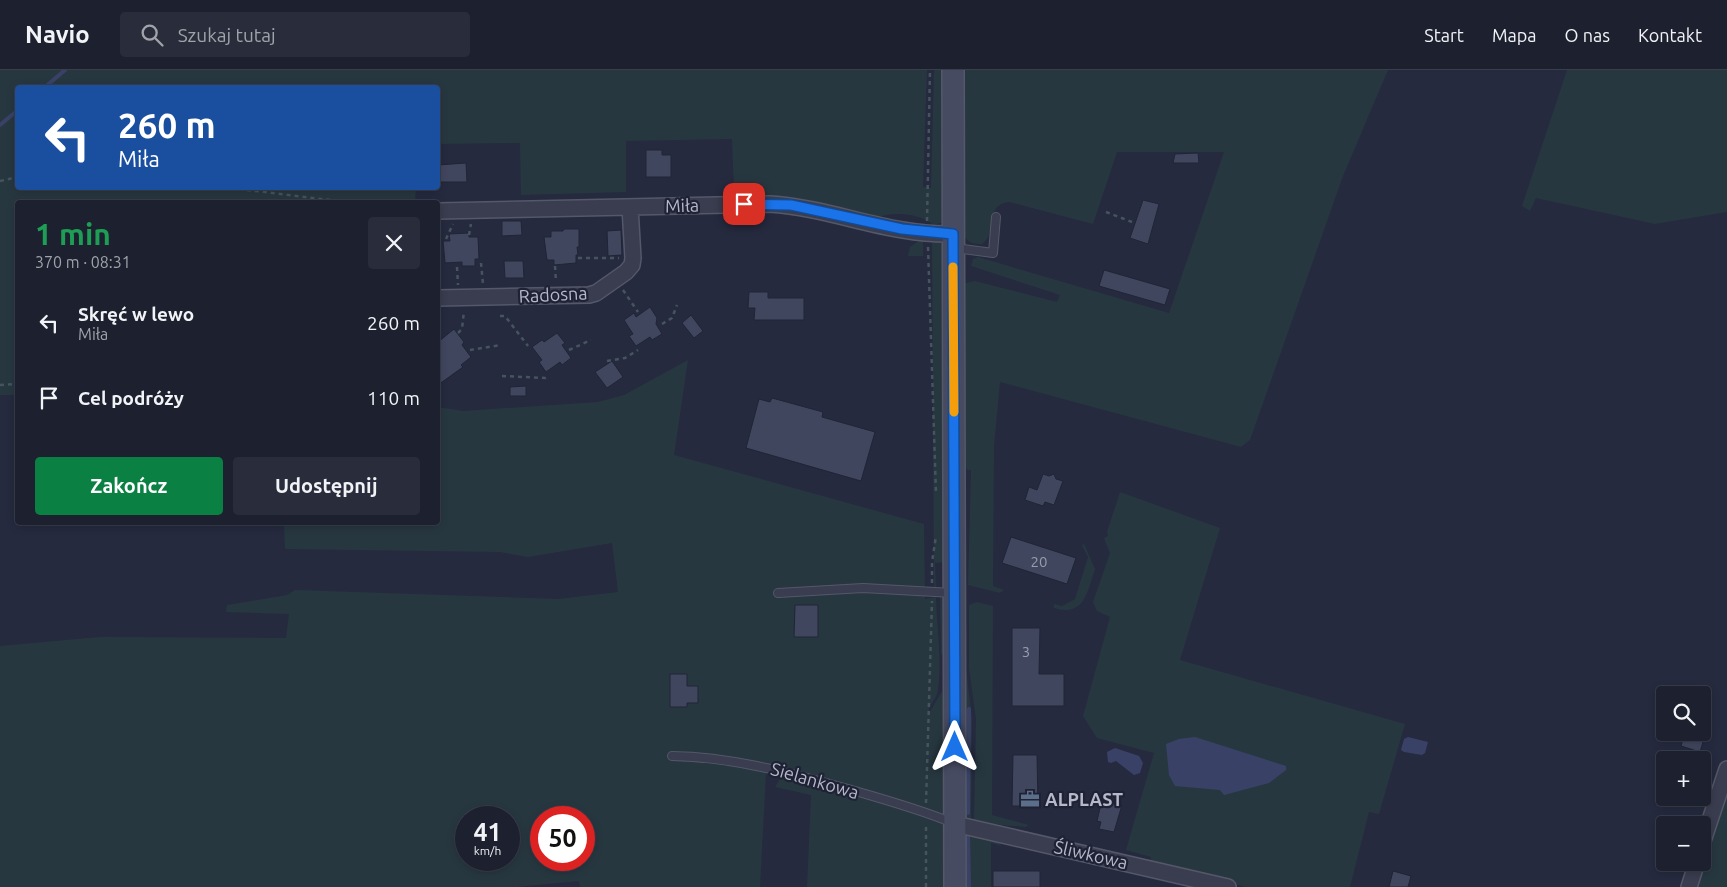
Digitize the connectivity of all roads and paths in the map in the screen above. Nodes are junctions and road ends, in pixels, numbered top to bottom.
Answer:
1 (930, 70) edge
2 (953, 70) edge
3 (15, 178) edge
4 (0, 181) edge
5 (247, 190) edge
6 (330, 200) edge
7 (630, 207) junction
8 (440, 211) edge
9 (1106, 212) dead end
10 (996, 217) dead end
11 (1132, 222) dead end
12 (927, 232) junction
13 (953, 241) junction
14 (578, 258) dead end
15 (634, 258) junction
16 (482, 263) dead end
17 (457, 266) dead end
18 (616, 280) junction
19 (461, 297) junction
20 (483, 297) junction
21 (440, 298) edge
22 (677, 305) dead end
23 (638, 312) dead end
24 (500, 316) dead end
25 (662, 324) dead end
26 (458, 332) dead end
27 (590, 340) dead end
28 (501, 345) dead end
29 (528, 346) dead end
30 (470, 350) dead end
31 (569, 350) dead end
32 (638, 350) dead end
33 (607, 361) dead end
34 (502, 376) dead end
35 (548, 376) dead end
36 (15, 384) edge
37 (0, 385) edge
38 (936, 503) dead end
39 (937, 532) dead end
40 (932, 592) junction
41 (955, 592) junction
42 (778, 593) dead end
43 (672, 756) dead end
44 (1727, 769) edge
45 (926, 812) junction
46 (1711, 817) edge
47 (955, 824) junction
48 (1694, 871) edge
49 (926, 887) edge
50 (955, 887) edge
51 (1228, 887) edge
52 (1689, 887) edge

1 - 12 path
2 - 13 main road
3 - 4 path
5 - 6 path
7 - 8 street, Miła
7 - 12 street, Miła
7 - 15 street
9 - 11 path
10 - 13 lane
12 - 13 street, Miła
12 - 38 path
13 - 41 main road
14 - 15 path
15 - 18 street, Radosna
16 - 20 path
17 - 19 path
18 - 20 street, Radosna
18 - 23 path
19 - 20 street, Radosna
19 - 21 street, Radosna
19 - 26 path
22 - 25 path
24 - 29 path
27 - 31 path
28 - 30 path
32 - 33 path
34 - 35 path
36 - 37 path
39 - 40 path
40 - 41 lane
40 - 42 lane
40 - 45 path
41 - 47 main road
43 - 45 lane, Sielankowa
44 - 46 street
45 - 47 lane, Sielankowa
45 - 49 path
47 - 50 main road
47 - 51 street, Śliwkowa
48 - 52 street

